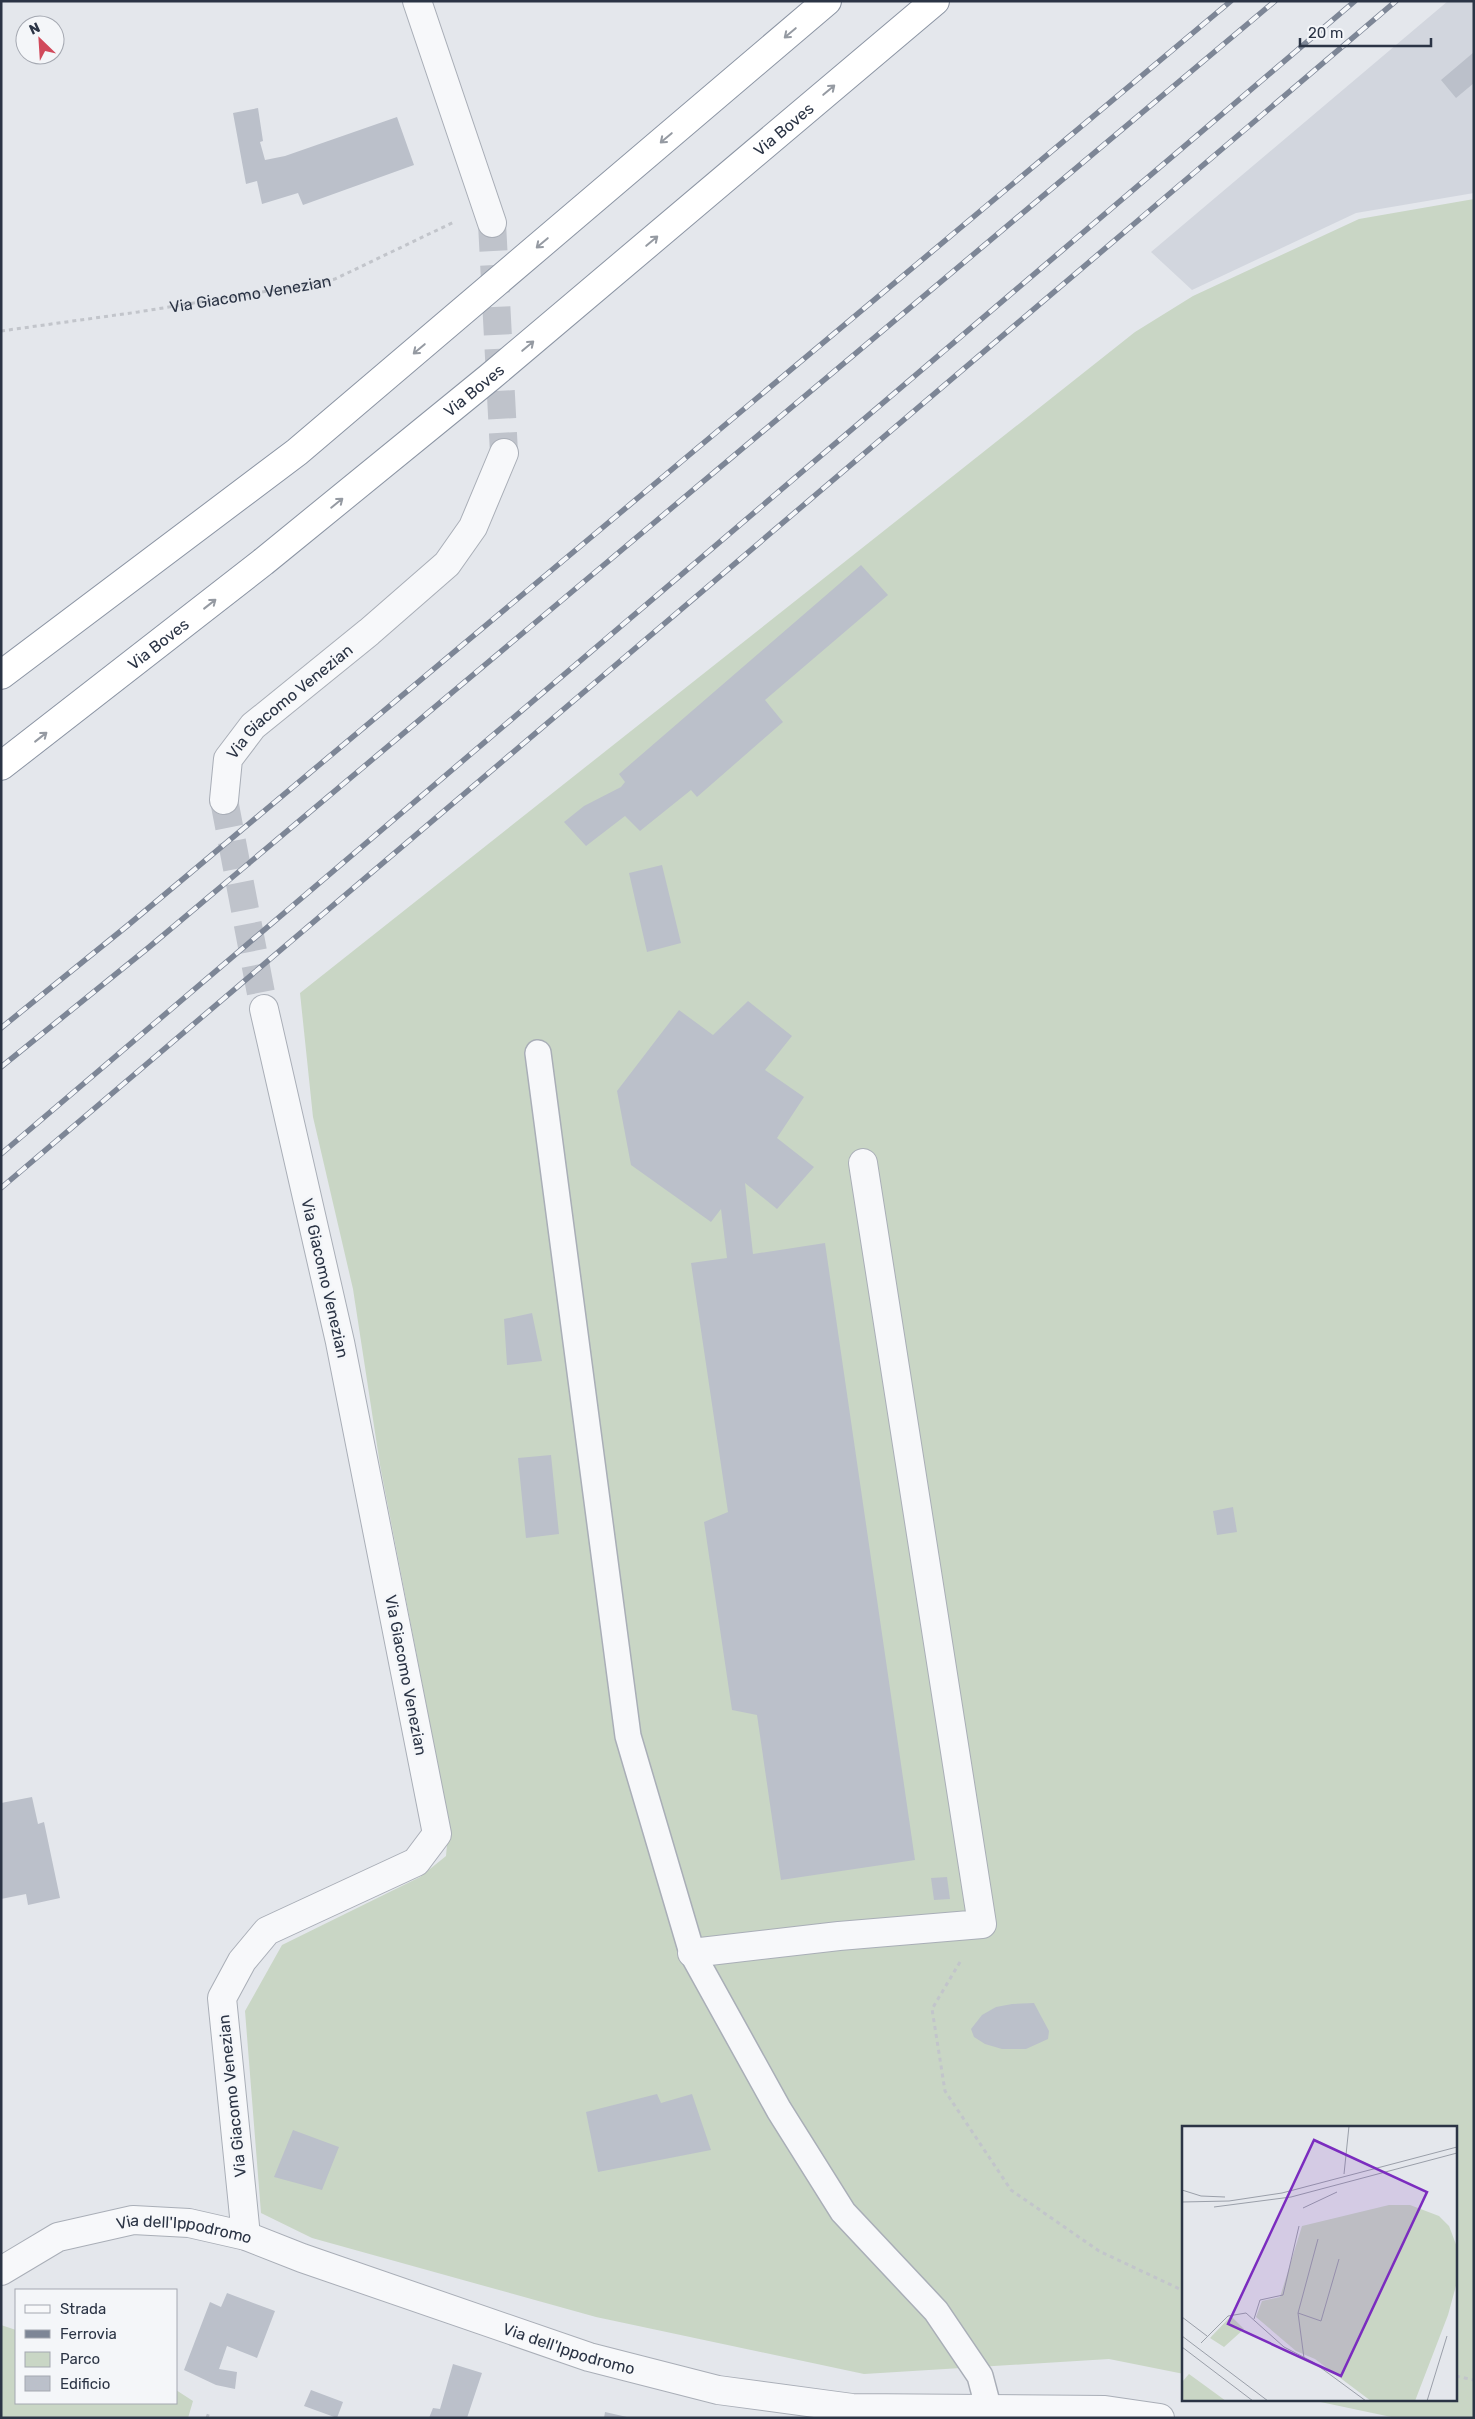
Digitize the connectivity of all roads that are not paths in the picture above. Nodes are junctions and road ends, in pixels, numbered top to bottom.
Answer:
1 (417, 1) edge
2 (827, 1) edge
3 (935, 1) edge
4 (489, 215) tunnel mouth
5 (504, 453) tunnel mouth
6 (1, 675) edge
7 (1, 766) edge
8 (224, 800) tunnel mouth
9 (264, 1009) tunnel mouth
10 (538, 1053) dead end
11 (863, 1163) dead end
12 (692, 1953) junction
13 (246, 2236) junction
14 (1, 2272) edge
15 (989, 2410) junction
16 (1160, 2418) edge

1 - 4 street
2 -> 6 highway
7 -> 3 highway, Via Boves
5 - 8 street, Via Giacomo Venezian
9 - 13 street, Via Giacomo Venezian
10 - 12 lane
11 - 12 street
12 - 15 lane
13 - 14 street, Via dell'Ippodromo
13 - 15 street, Via dell'Ippodromo
15 - 16 street, Via dell'Ippodromo

